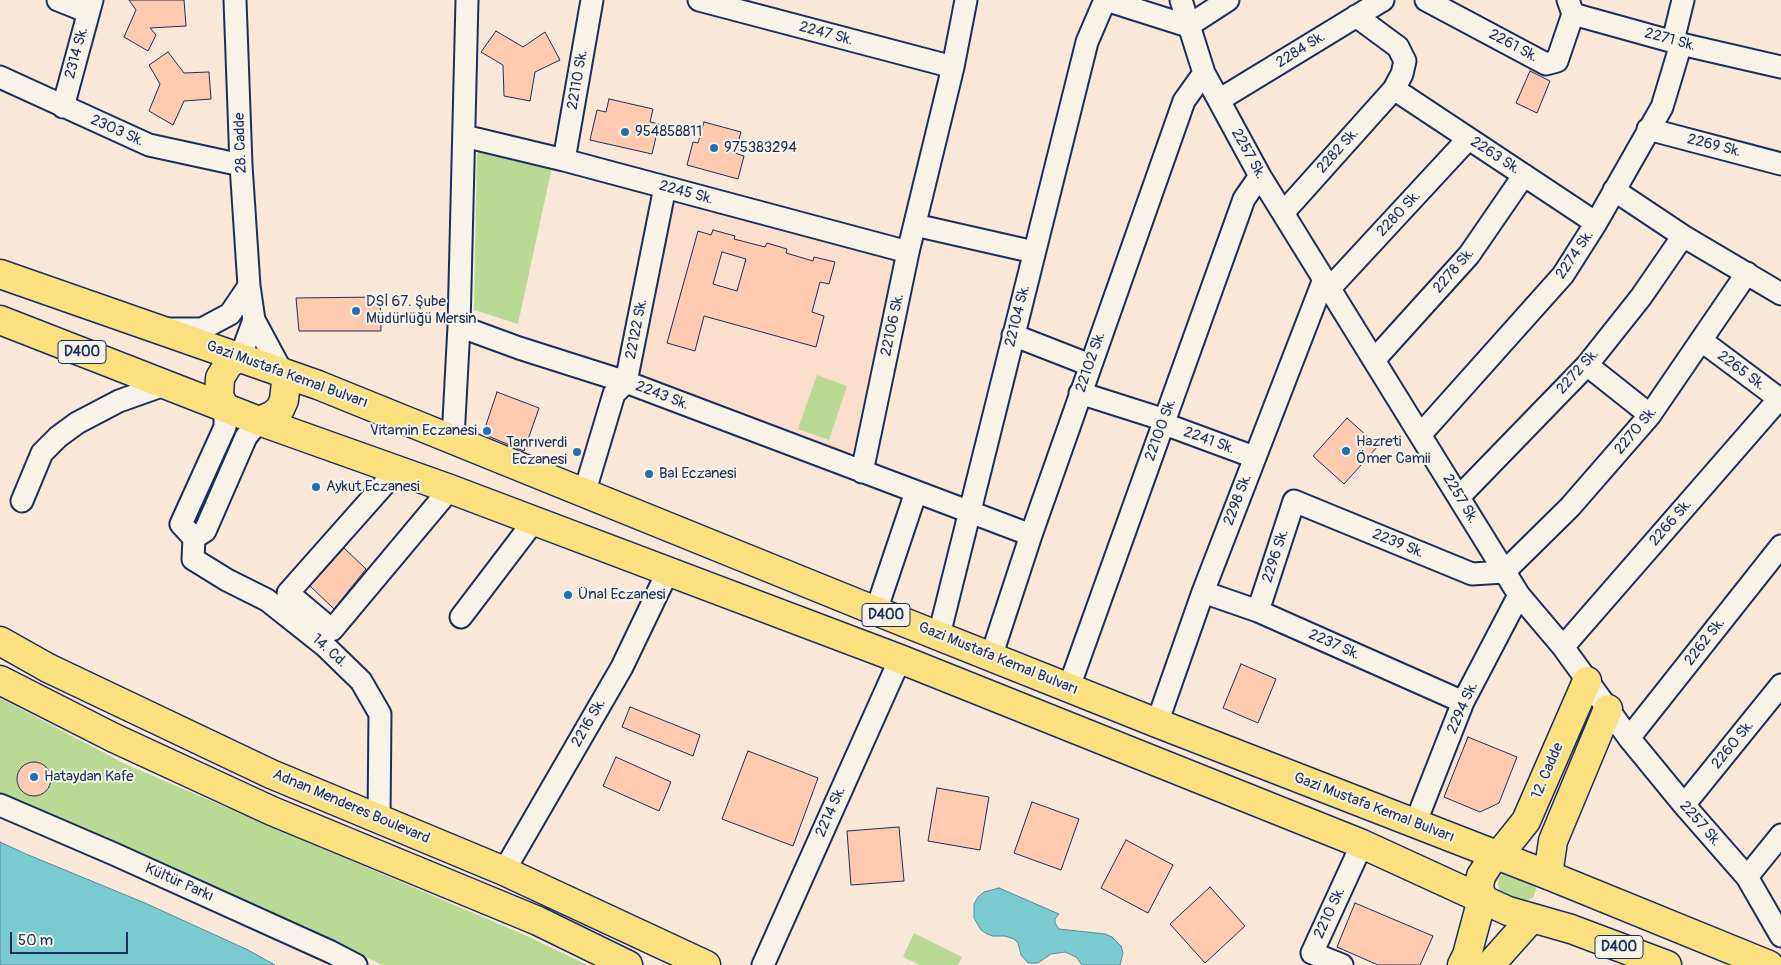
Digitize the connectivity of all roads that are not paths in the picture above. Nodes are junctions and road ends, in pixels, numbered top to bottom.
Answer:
1 (58, 0) edge
2 (235, 0) edge
3 (467, 0) edge
4 (592, 0) edge
5 (699, 0) edge
6 (966, 0) edge
7 (1106, 0) edge
8 (1181, 0) edge
9 (1228, 0) edge
10 (1383, 0) edge
11 (1426, 0) edge
12 (1683, 0) edge
13 (90, 6) edge
14 (1571, 7) edge
15 (1356, 16) junction
16 (1188, 26) junction
17 (1677, 43) junction
18 (953, 67) junction
19 (1781, 67) edge
20 (1204, 73) junction
21 (0, 77) edge
22 (1394, 90) junction
23 (1219, 100) junction
24 (63, 107) junction
25 (1648, 129) junction
26 (464, 136) junction
27 (1468, 139) junction
28 (564, 160) junction
29 (1781, 164) edge
30 (241, 166) junction
31 (1524, 175) junction
32 (1260, 176) junction
33 (665, 187) junction
34 (1614, 190) junction
35 (1283, 214) junction
36 (1596, 223) junction
37 (915, 225) junction
38 (1684, 236) junction
39 (908, 252) junction
40 (1034, 252) junction
41 (1747, 273) junction
42 (0, 274) edge
43 (1327, 283) junction
44 (249, 286) junction
45 (1781, 294) edge
46 (0, 320) edge
47 (254, 320) junction
48 (460, 326) junction
49 (161, 329) junction
50 (1013, 335) junction
51 (1702, 341) junction
52 (240, 358) junction
53 (1374, 360) junction
54 (1090, 365) junction
55 (1587, 365) junction
56 (282, 372) junction
57 (626, 382) junction
58 (164, 385) junction
59 (1080, 393) junction
60 (1780, 400) edge
61 (226, 408) junction
62 (1650, 415) junction
63 (1165, 420) junction
64 (259, 421) junction
65 (1421, 434) junction
66 (453, 439) junction
67 (1254, 458) junction
68 (397, 470) junction
69 (862, 472) junction
70 (450, 489) junction
71 (916, 492) junction
72 (584, 494) junction
73 (1459, 497) junction
74 (1294, 500) joint
75 (22, 501) dead end
76 (970, 511) junction
77 (534, 521) junction
78 (1031, 535) junction
79 (194, 538) junction
80 (1781, 546) edge
81 (668, 571) junction
82 (1504, 572) junction
83 (1203, 592) junction
84 (1519, 595) junction
85 (876, 611) junction
86 (1258, 611) junction
87 (461, 617) dead end
88 (939, 635) junction
89 (0, 641) edge
90 (1563, 647) junction
91 (991, 657) junction
92 (900, 659) junction
93 (0, 680) edge
94 (1587, 681) junction
95 (1781, 685) edge
96 (1069, 687) junction
97 (1463, 702) junction
98 (1608, 709) junction
99 (1157, 723) junction
100 (1629, 738) junction
101 (0, 805) edge
102 (1684, 806) junction
103 (379, 819) junction
104 (1415, 824) junction
105 (1781, 835) edge
106 (1362, 844) junction
107 (1498, 856) junction
108 (504, 871) junction
109 (1548, 875) junction
110 (1747, 877) junction
111 (1482, 899) junction
112 (1531, 919) junction
113 (1781, 936) edge
114 (356, 965) edge
115 (628, 965) edge
116 (706, 965) edge
117 (763, 965) edge
118 (1342, 965) edge
119 (1462, 965) edge
120 (1490, 965) edge
121 (1667, 965) edge
122 (1769, 965) edge

1 - 13 street
2 - 30 street, 28. Cadde
3 - 26 street
4 - 28 street, 22110 Sk.
5 - 18 street, 2247 Sk.
6 - 18 street, 22106 Sk.
7 - 16 street
7 - 40 street, 22104 Sk.
8 - 16 street, 2257 Sk.
9 - 16 street
10 - 15 street, 2284 Sk.
11 - 14 street, 2261 Sk.
12 - 17 street, 2274 Sk.
13 - 24 street, 2314 Sk.
14 - 17 street, 2271 Sk.
15 - 22 street, 2282 Sk.
15 - 23 street, 2284 Sk.
16 - 20 street, 2257 Sk.
17 - 19 street, 2271 Sk.
17 - 25 street, 2274 Sk.
18 - 37 street, 22106 Sk.
20 - 23 street, 2257 Sk.
20 - 54 street, 22102 Sk.
21 - 24 street, 2303 Sk.
22 - 27 street, 2263 Sk.
22 - 35 street, 2282 Sk.
23 - 32 street, 2257 Sk.
24 - 30 street, 2303 Sk.
25 - 29 street, 2269 Sk.
25 - 34 street, 2274 Sk.
26 - 28 street, 2245 Sk.
26 - 48 street
27 - 31 street, 2263 Sk.
27 - 43 street, 2280 Sk.
28 - 33 street, 2245 Sk.
30 - 44 street, 28. Cadde
31 - 36 street, 2263 Sk.
31 - 53 street, 2278 Sk.
32 - 35 street, 2257 Sk.
32 - 63 street, 22100 Sk.
33 - 39 street, 2245 Sk.
33 - 57 street, 22122 Sk.
34 - 36 street, 2274 Sk.
34 - 38 street
35 - 43 street, 2257 Sk.
36 - 65 street, 2274 Sk.
37 - 39 street, 22106 Sk.
37 - 40 street
38 - 41 street
38 - 55 street, 2272 Sk.
39 - 69 street, 22106 Sk.
40 - 50 street, 22104 Sk.
41 - 45 street
41 - 51 street, 2270 Sk.
42 - 49 main road, Gazi Mustafa Kemal Bulvarı / D400
43 - 53 street, 2257 Sk.
43 - 67 street, 2298 Sk.
44 - 47 street, 28. Cadde
44 - 49 street
46 - 58 main road, D400
47 - 52 street, 28. Cadde
47 - 56 street, 28. Cadde
48 - 57 street, 2243 Sk.
48 - 66 street
49 - 52 main road, Gazi Mustafa Kemal Bulvarı / D400
50 - 54 street
50 - 76 street, 22104 Sk.
51 - 60 street, 2265 Sk.
51 - 62 street, 2270 Sk.
52 - 56 main road, Gazi Mustafa Kemal Bulvarı / D400
52 - 61 main road
53 - 65 street, 2257 Sk.
54 - 59 street, 22102 Sk.
55 - 62 street
55 - 73 street, 2272 Sk.
56 - 64 main road
56 - 66 main road, Gazi Mustafa Kemal Bulvarı / D400
57 - 69 street, 2243 Sk.
57 - 72 street, 22122 Sk.
58 - 61 main road, D400
58 - 75 street
59 - 63 street, 2241 Sk.
59 - 78 street, 22102 Sk.
60 - 90 street, 2266 Sk.
61 - 64 main road, D400
61 - 79 street, 14. Cd.
62 - 82 street, 2270 Sk.
63 - 67 street, 2241 Sk.
63 - 96 street, 22100 Sk.
64 - 68 main road, D400
64 - 79 street
65 - 73 street, 2257 Sk.
66 - 72 main road, Gazi Mustafa Kemal Bulvarı / D400
67 - 83 street, 2298 Sk.
68 - 70 main road, D400
68 - 70 street
69 - 71 street
70 - 77 main road, D400
71 - 76 street
71 - 85 street
72 - 85 main road, Gazi Mustafa Kemal Bulvarı / D400
73 - 82 street, 2257 Sk.
74 - 82 street, 2239 Sk.
74 - 86 street, 2296 Sk.
76 - 78 street
76 - 88 street, 22104 Sk.
77 - 81 main road, D400
77 - 87 street
78 - 91 street, 22102 Sk.
79 - 103 street, 14. Cd.
80 - 100 street, 2262 Sk.
81 - 92 main road, D400
81 - 108 street, 2216 Sk.
82 - 84 street, 2257 Sk.
83 - 86 street, 2237 Sk.
83 - 99 street, 2298 Sk.
84 - 90 street, 2257 Sk.
84 - 97 street, 2294 Sk.
85 - 88 main road, Gazi Mustafa Kemal Bulvarı / D400
86 - 97 street, 2237 Sk.
88 - 91 main road, Gazi Mustafa Kemal Bulvarı / D400
89 - 103 main road, Adnan Menderes Boulevard
90 - 94 street, 2257 Sk.
91 - 96 main road, Gazi Mustafa Kemal Bulvarı / D400
92 - 106 main road, D400
92 - 117 street, 2214 Sk.
93 - 115 main road
94 - 98 street, 2257 Sk.
94 - 107 main road, 12. Cadde
95 - 102 street, 2260 Sk.
96 - 99 main road, Gazi Mustafa Kemal Bulvarı / D400
97 - 104 street, 2294 Sk.
98 - 100 street, 2257 Sk.
98 - 109 main road, 12. Cadde
99 - 104 main road, Gazi Mustafa Kemal Bulvarı / D400
100 - 102 street, 2257 Sk.
101 - 114 street, Kültür Parkı
102 - 110 street, 2257 Sk.
103 - 108 main road, Adnan Menderes Boulevard
104 - 107 main road, Gazi Mustafa Kemal Bulvarı / D400
105 - 110 street
106 - 111 main road, D400
106 - 118 street, 2210 Sk.
107 - 109 main road, Gazi Mustafa Kemal Bulvarı / D400
107 - 111 main road
108 - 116 main road, Adnan Menderes Boulevard
109 - 112 main road
109 - 122 main road, Gazi Mustafa Kemal Bulvarı / D400
110 - 113 street, 2257 Sk.
111 - 112 main road, D400
111 - 119 main road
112 - 120 main road
112 - 121 main road, D400

